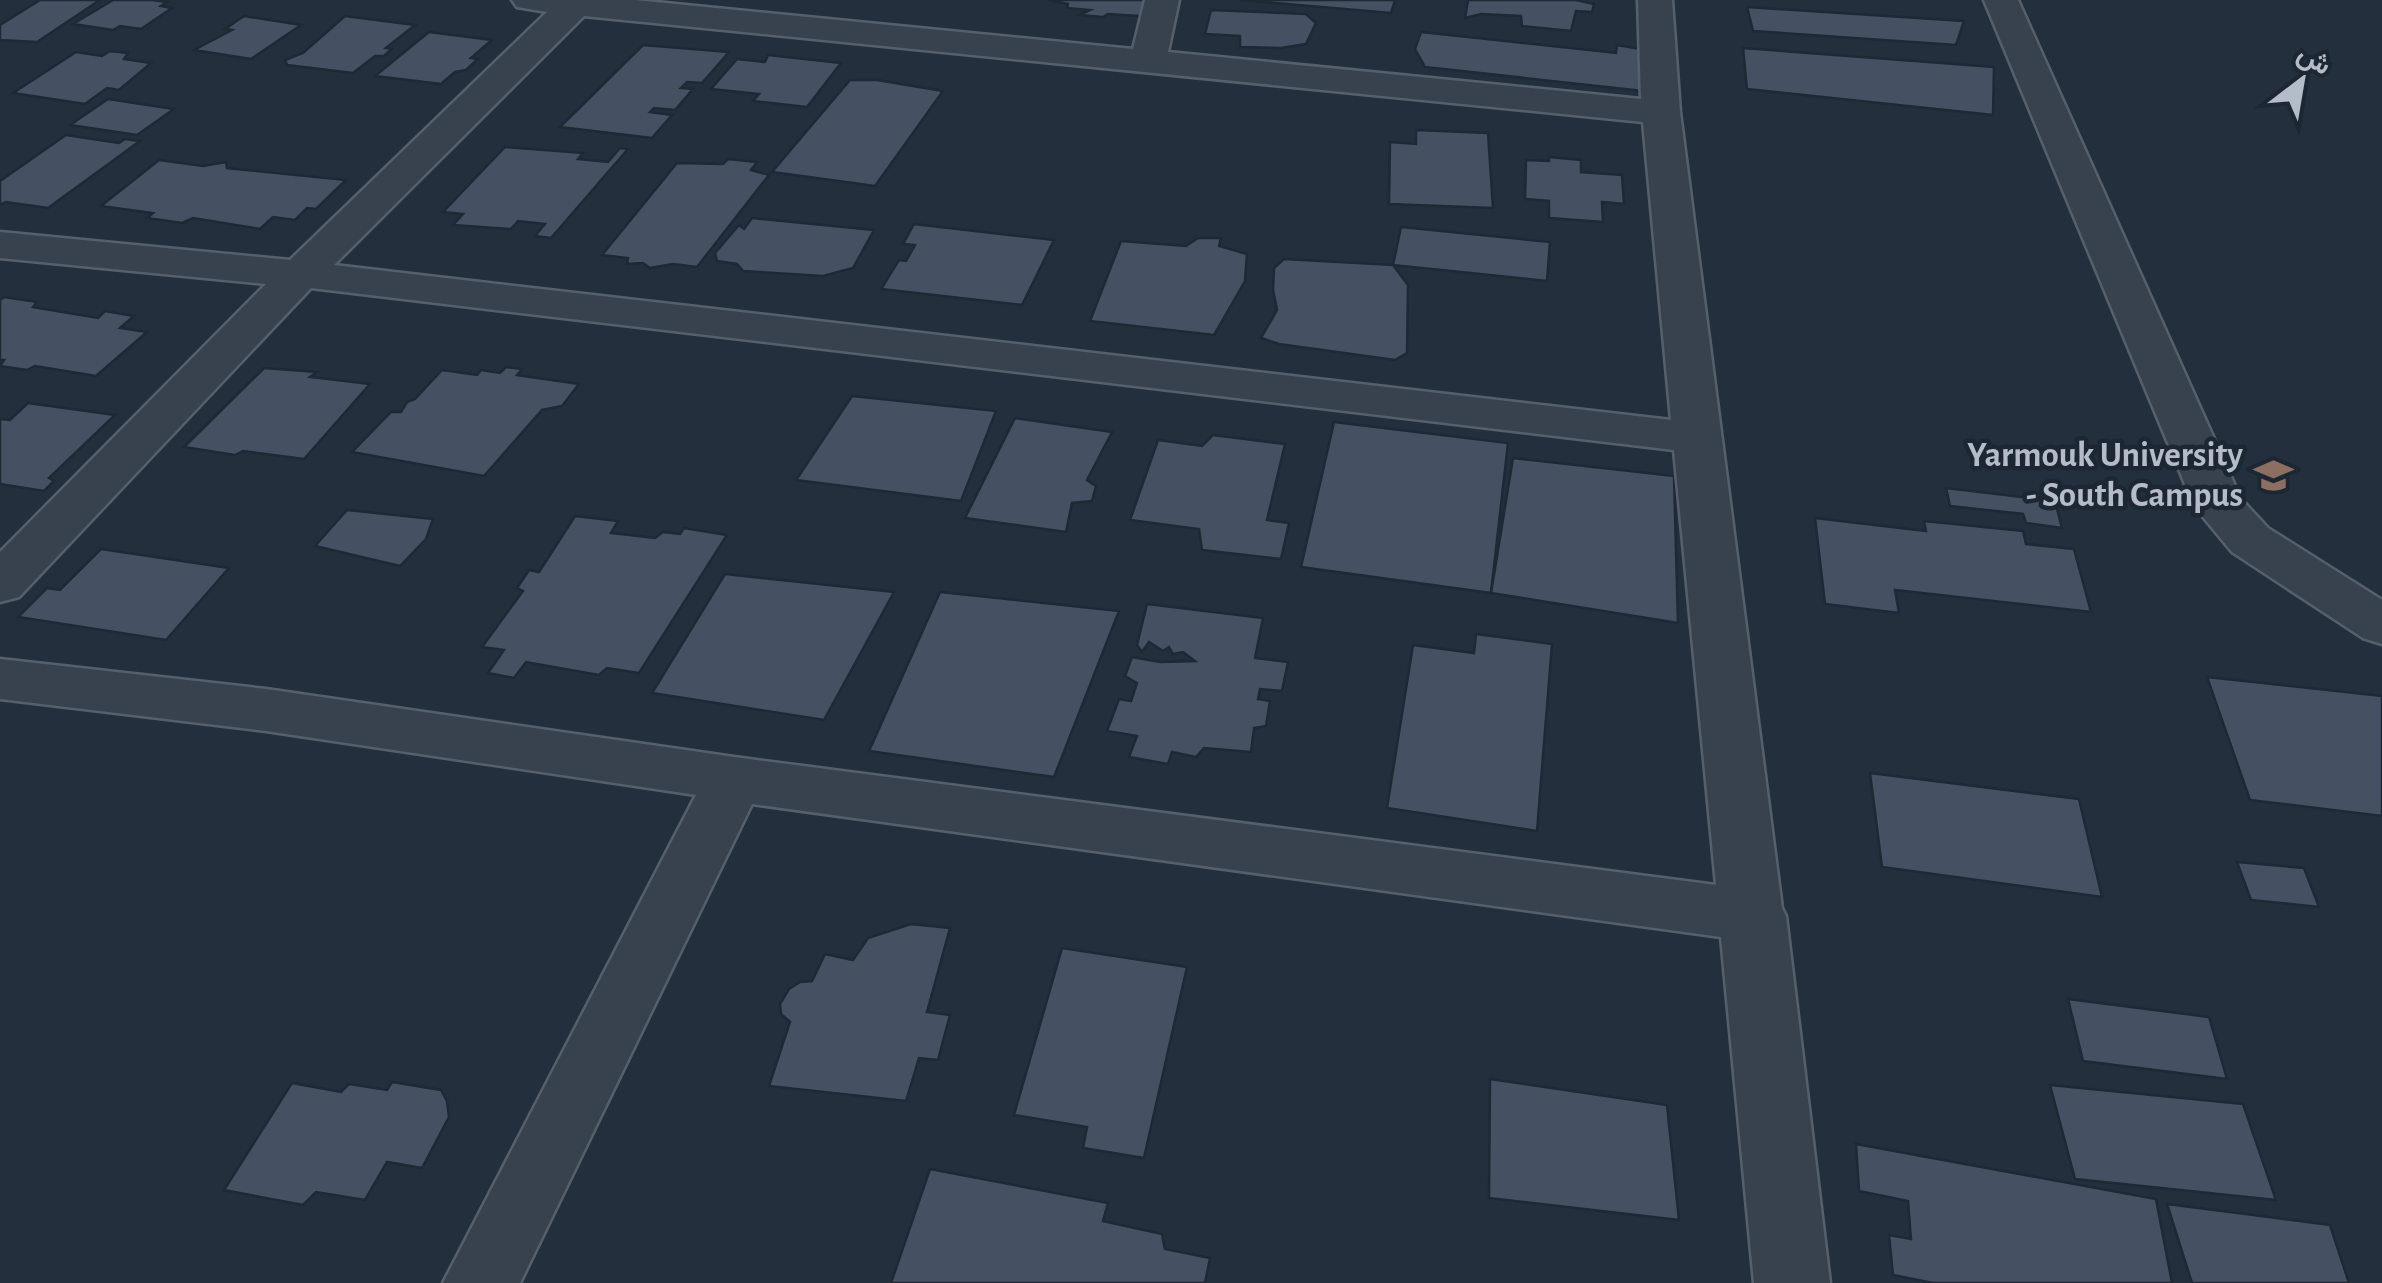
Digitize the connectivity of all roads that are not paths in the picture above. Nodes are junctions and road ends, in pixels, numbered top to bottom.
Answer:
1 (530, 0) edge
2 (1162, 0) edge
3 (1656, 0) edge
4 (2000, 0) edge
5 (578, 2) edge
6 (1148, 62) junction
7 (1661, 112) junction
8 (0, 245) edge
9 (300, 274) junction
10 (1698, 438) junction
11 (2303, 573) junction
12 (2382, 577) edge
13 (0, 584) edge
14 (2382, 625) edge
15 (0, 679) edge
16 (734, 778) junction
17 (1754, 916) junction
18 (481, 1283) edge
19 (1792, 1283) edge

1 - 5 street
2 - 6 street
3 - 7 street
4 - 11 street
5 - 6 street
5 - 9 street
6 - 7 street
7 - 10 street
8 - 9 street
9 - 10 street
9 - 13 street
10 - 17 street
11 - 12 street
11 - 14 street
15 - 16 street
16 - 17 street
16 - 18 street
17 - 19 street

